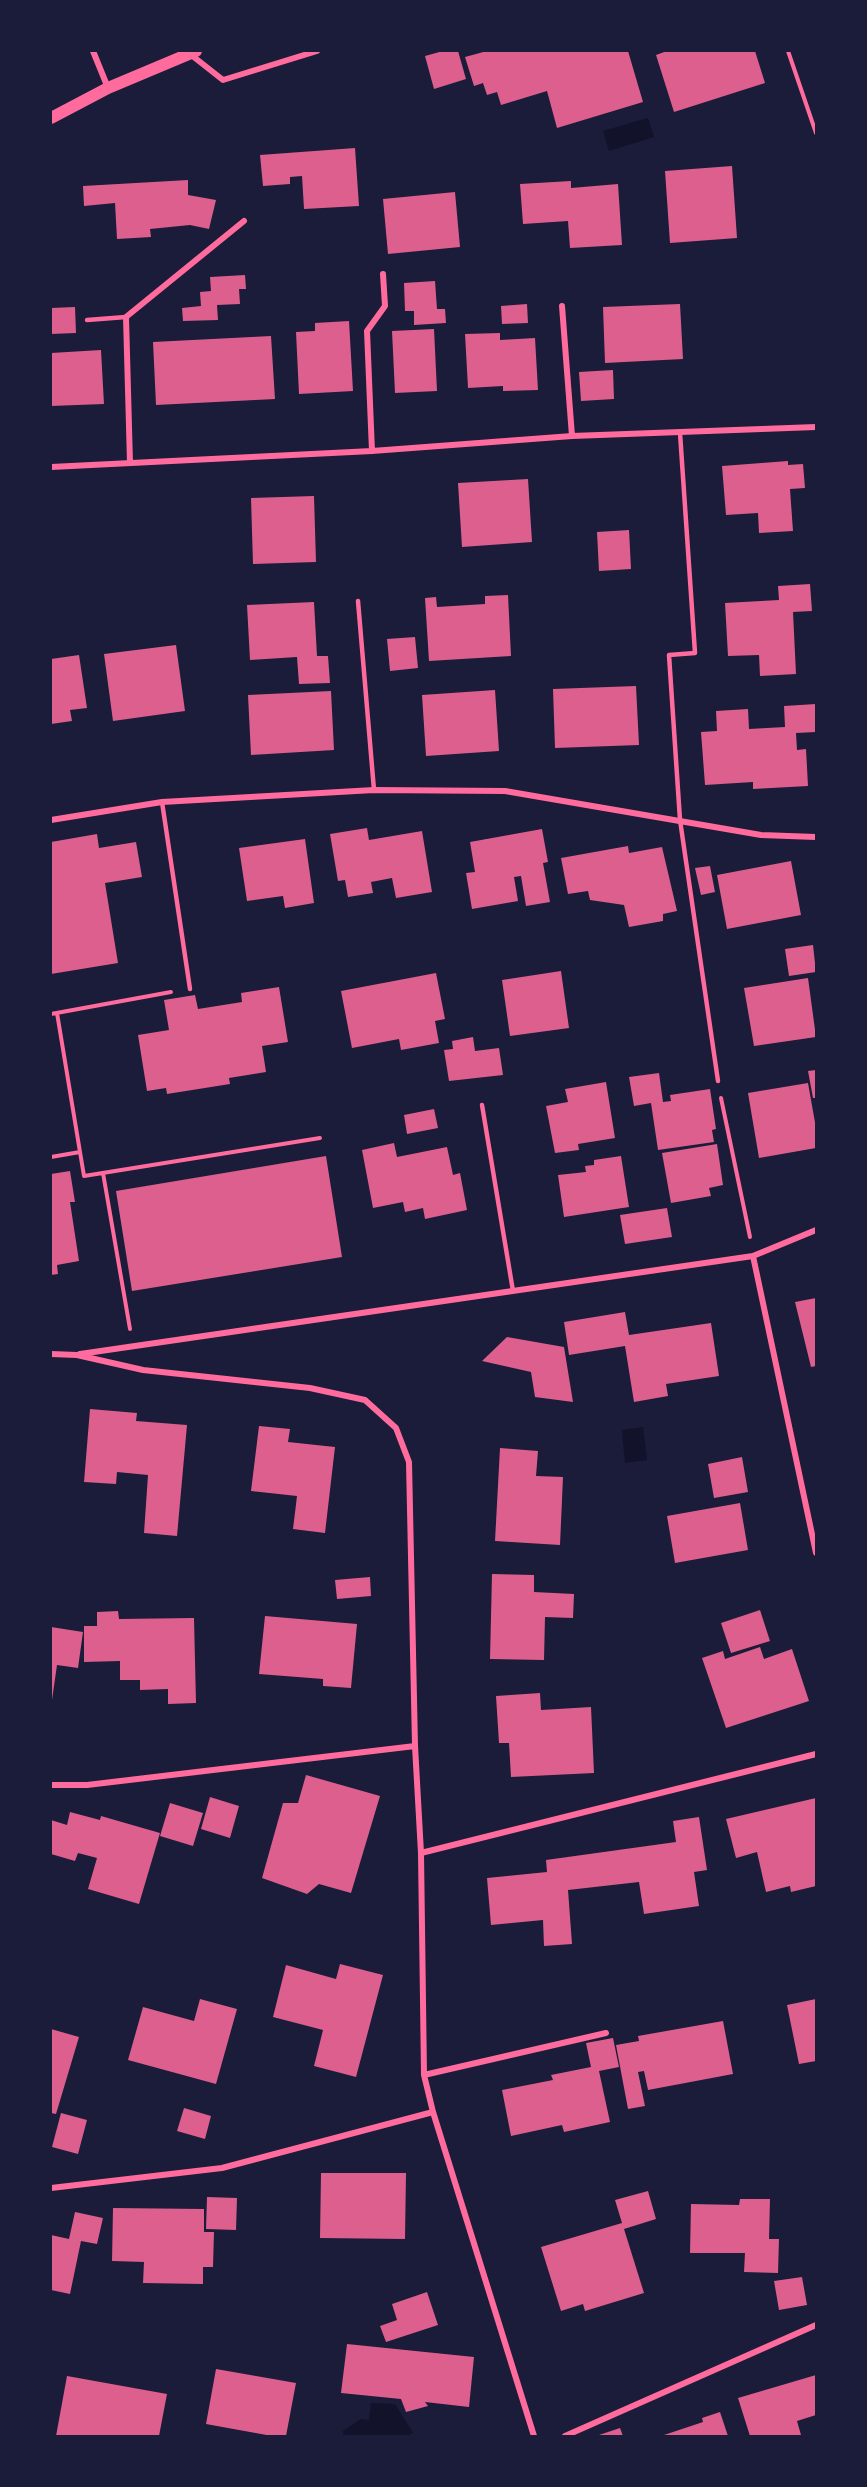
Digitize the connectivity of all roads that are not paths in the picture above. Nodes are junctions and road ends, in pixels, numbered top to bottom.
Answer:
1 (93, 51) edge
2 (317, 51) edge
3 (193, 52) edge
4 (108, 88) junction
5 (51, 117) edge
6 (244, 221) dead end
7 (383, 273) dead end
8 (562, 306) dead end
9 (126, 317) junction
10 (87, 320) dead end
11 (816, 427) edge
12 (680, 433) junction
13 (572, 436) junction
14 (372, 451) junction
15 (129, 463) junction
16 (51, 467) edge
17 (358, 601) dead end
18 (374, 790) junction
19 (162, 802) junction
20 (51, 820) edge
21 (680, 820) junction
22 (816, 837) edge
23 (189, 989) road end
24 (718, 1081) road end
25 (482, 1105) dead end
26 (816, 1230) edge
27 (753, 1256) junction
28 (513, 1290) junction
29 (51, 1354) edge
30 (77, 1355) junction
31 (816, 1553) edge
32 (415, 1746) junction
33 (816, 1754) edge
34 (51, 1785) edge
35 (422, 1853) junction
36 (606, 2033) dead end
37 (424, 2075) junction
38 (433, 2112) junction
39 (51, 2188) edge
40 (816, 2325) edge
41 (534, 2436) edge
42 (564, 2436) edge

1 - 4 street
2 - 3 street
3 - 4 main road
4 - 5 main road
6 - 9 street
7 - 14 street
8 - 13 street
9 - 10 lane
9 - 15 street
11 - 12 street
12 - 13 street
12 - 21 lane
13 - 14 street
14 - 15 street
15 - 16 street
17 - 18 lane
18 - 19 street
18 - 21 street
19 - 20 street
19 - 23 lane
21 - 22 street
21 - 24 lane
25 - 28 lane
26 - 27 street
27 - 28 street
27 - 31 street
28 - 30 street
29 - 30 street
30 - 32 street
32 - 34 street
32 - 35 street
33 - 35 street
35 - 37 street
36 - 37 street
37 - 38 street
38 - 39 street
38 - 41 street
40 - 42 street

